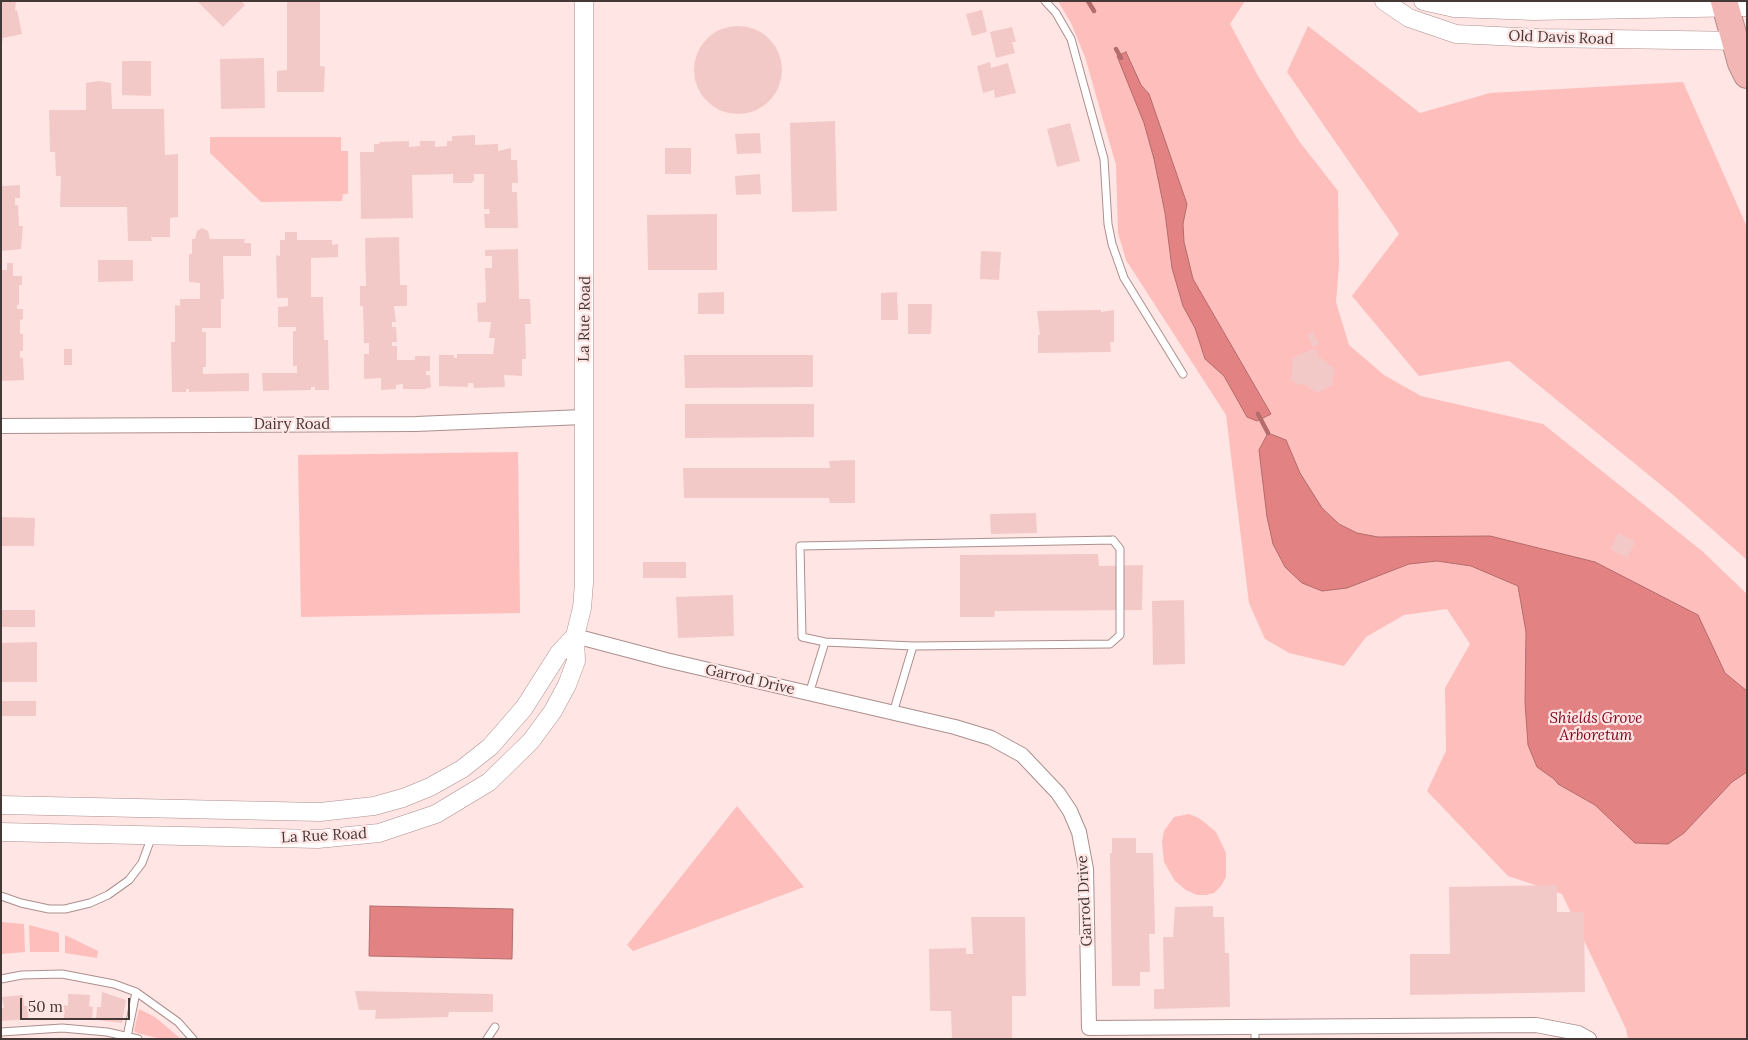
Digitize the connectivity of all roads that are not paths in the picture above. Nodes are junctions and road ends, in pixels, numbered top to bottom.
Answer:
1 (584, 1) edge
2 (1046, 1) edge
3 (1384, 1) edge
4 (1423, 1) edge
5 (1732, 5) edge
6 (1741, 41) edge
7 (1747, 75) edge
8 (1183, 374) dead end
9 (583, 417) junction
10 (1, 426) edge
11 (575, 636) junction
12 (825, 642) junction
13 (913, 646) junction
14 (809, 694) junction
15 (893, 713) junction
16 (1, 804) edge
17 (1, 832) edge
18 (152, 836) junction
19 (1, 896) edge
20 (1, 979) edge
21 (136, 992) junction
22 (496, 1027) dead end
23 (1, 1032) edge
24 (1255, 1033) edge
25 (127, 1037) junction
26 (138, 1039) edge
27 (193, 1039) edge
28 (488, 1039) edge
29 (1589, 1039) edge

1 - 9 street, La Rue Road
2 - 8 lane
3 - 6 street, Old Davis Road
4 - 5 street, Old Davis Road
5 - 6 highway
6 - 7 highway
9 - 10 street, Dairy Road
9 - 11 street, La Rue Road
11 - 14 street, Garrod Drive
11 - 16 street, La Rue Road
11 - 18 street, La Rue Road
12 - 13 lane
12 - 13 lane
12 - 14 lane
13 - 15 lane
14 - 15 street, Garrod Drive
15 - 24 street, Garrod Drive
17 - 18 street, La Rue Road
18 - 19 lane
20 - 21 lane
21 - 25 lane
21 - 27 lane
22 - 28 lane
23 - 25 lane
24 - 29 street, Garrod Drive
25 - 26 lane

